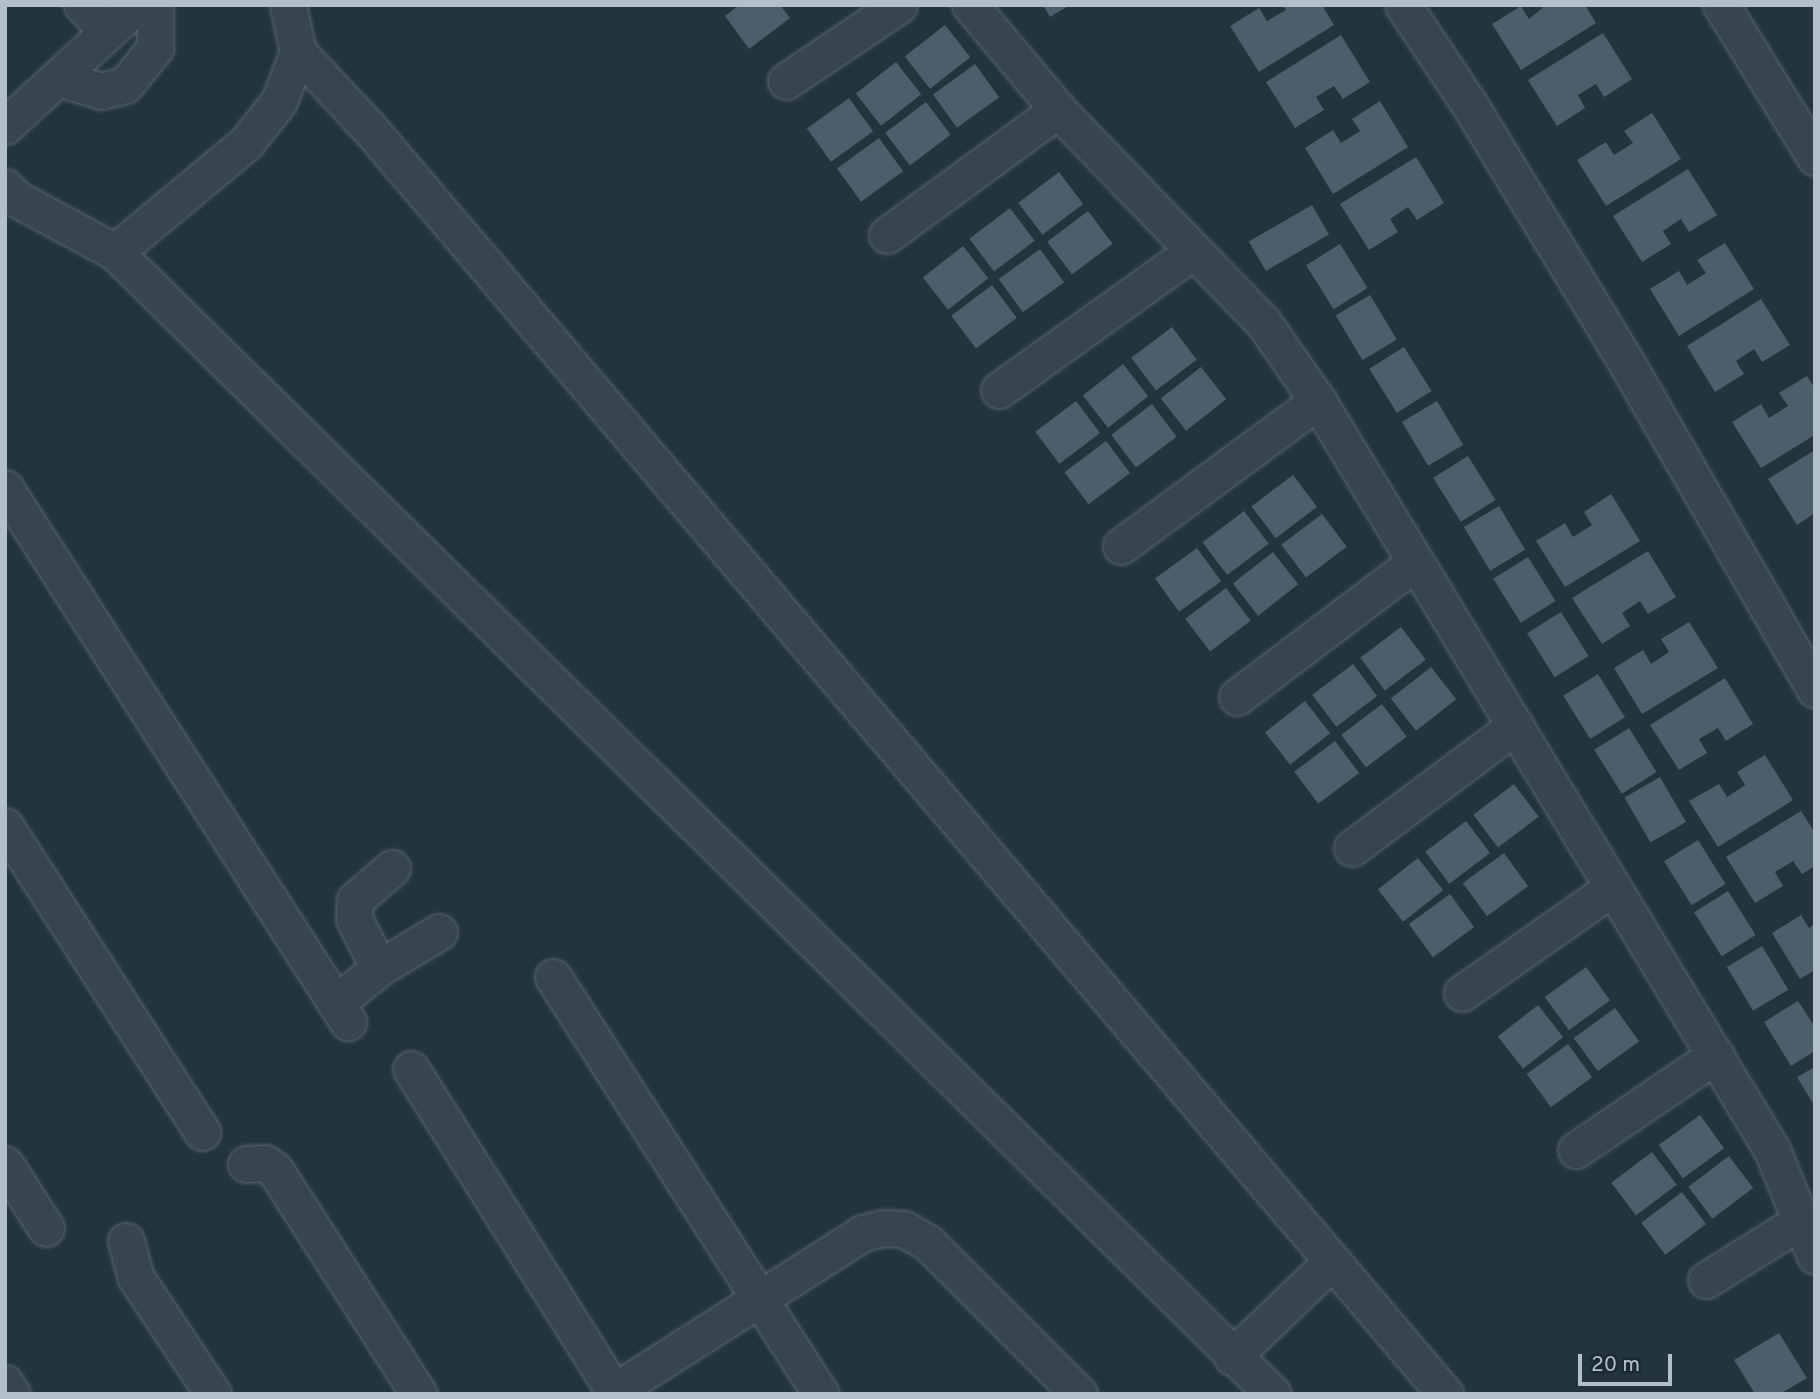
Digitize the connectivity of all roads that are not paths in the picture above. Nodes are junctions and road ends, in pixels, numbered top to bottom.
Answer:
1 (82, 5) edge
2 (137, 5) edge
3 (155, 5) edge
4 (288, 5) edge
5 (898, 5) edge
6 (970, 5) edge
7 (1403, 5) edge
8 (1721, 5) edge
9 (108, 32) junction
10 (298, 52) junction
11 (58, 78) junction
12 (786, 81) dead end
13 (1058, 110) junction
14 (5, 126) edge
15 (1815, 157) edge
16 (5, 187) edge
17 (887, 235) dead end
18 (1193, 251) junction
19 (115, 252) junction
20 (999, 390) dead end
21 (1318, 401) junction
22 (5, 488) edge
23 (1121, 546) dead end
24 (1414, 563) junction
25 (1815, 690) edge
26 (1237, 697) dead end
27 (1515, 726) junction
28 (5, 826) edge
29 (1352, 848) dead end
30 (392, 868) dead end
31 (1612, 888) junction
32 (439, 932) dead end
33 (379, 968) junction
34 (553, 977) dead end
35 (1462, 993) dead end
36 (1716, 1055) junction
37 (411, 1069) dead end
38 (202, 1132) dead end
39 (1576, 1150) dead end
40 (5, 1164) edge
41 (246, 1164) dead end
42 (1802, 1220) junction
43 (46, 1228) dead end
44 (126, 1241) dead end
45 (1815, 1256) edge
46 (1330, 1263) junction
47 (1706, 1280) dead end
48 (759, 1299) junction
49 (1232, 1357) junction
50 (5, 1383) edge
51 (613, 1393) edge
52 (12, 1394) edge
53 (213, 1394) edge
54 (419, 1394) edge
55 (821, 1394) edge
56 (1079, 1394) edge
57 (1273, 1394) edge
58 (1445, 1394) edge

1 - 9 street
2 - 9 street
3 - 11 street
4 - 10 street
5 - 12 street
6 - 13 street
7 - 25 street
8 - 15 street
9 - 11 street
10 - 19 street
10 - 46 street
11 - 14 street
13 - 17 street
13 - 18 street
16 - 19 street
18 - 20 street
18 - 21 street
19 - 49 street
21 - 23 street
21 - 24 street
22 - 33 street
24 - 26 street
24 - 27 street
27 - 29 street
27 - 31 street
28 - 38 street
30 - 33 street
31 - 35 street
31 - 36 street
32 - 33 street
34 - 48 street
36 - 39 street
36 - 42 street
37 - 51 street
40 - 43 street
41 - 54 street
42 - 45 street
42 - 47 street
44 - 53 street
46 - 49 street
46 - 58 street
48 - 51 street
48 - 55 street
48 - 56 street
49 - 57 street
50 - 52 street

